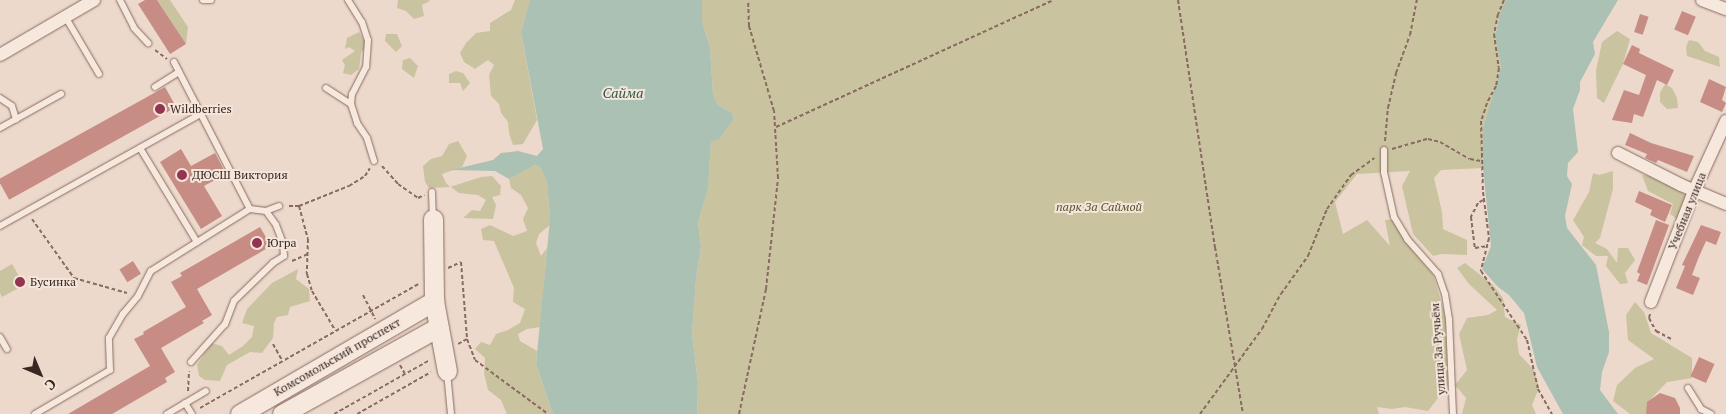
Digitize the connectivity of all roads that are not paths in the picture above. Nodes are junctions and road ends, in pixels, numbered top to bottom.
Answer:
1 (94, 0) edge
2 (120, 0) edge
3 (203, 0) edge
4 (211, 0) edge
5 (348, 0) edge
6 (1702, 0) edge
7 (1726, 9) edge
8 (66, 18) junction
9 (148, 43) road end
10 (0, 55) edge
11 (174, 62) road end
12 (179, 72) junction
13 (99, 74) dead end
14 (155, 87) dead end
15 (326, 88) dead end
16 (62, 94) dead end
17 (0, 98) edge
18 (351, 104) junction
19 (200, 114) junction
20 (16, 119) junction
21 (1726, 121) edge
22 (0, 128) edge
23 (140, 148) junction
24 (1384, 150) road end
25 (1618, 153) dead end
26 (374, 161) road end
27 (1694, 191) junction
28 (432, 192) road end
29 (1726, 204) edge
30 (279, 206) road end
31 (250, 210) junction
32 (266, 211) junction
33 (433, 219) joint
34 (0, 226) edge
35 (197, 242) junction
36 (434, 301) junction
37 (1652, 302) road end
38 (438, 327) junction
39 (0, 337) edge
40 (7, 348) dead end
41 (191, 362) road end
42 (445, 362) joint
43 (1688, 388) dead end
44 (206, 391) dead end
45 (185, 403) junction
46 (1700, 412) edge
47 (191, 413) edge
48 (35, 414) edge
49 (167, 414) edge
50 (240, 414) edge
51 (282, 414) edge
52 (451, 414) edge
53 (1453, 414) edge
54 (1711, 414) edge

1 - 8 street
2 - 9 lane
3 - 4 lane
5 - 18 lane
6 - 7 street
8 - 10 street
8 - 13 lane
11 - 12 lane
12 - 14 lane
12 - 19 lane
15 - 18 lane
16 - 20 lane
17 - 20 lane
18 - 26 lane
19 - 23 lane
19 - 31 lane
20 - 22 lane
21 - 27 street, Учебная улица
23 - 34 lane
23 - 35 lane
24 - 53 lane, улица За Ручьём
25 - 27 street
27 - 29 street
27 - 37 street, Учебная улица
28 - 33 lane
30 - 32 lane
31 - 32 lane
31 - 35 lane
32 - 41 lane
33 - 36 street
35 - 48 lane
36 - 38 street
36 - 50 street, Комсомольский проспект
38 - 42 street
38 - 51 street, Комсомольский проспект
39 - 40 lane
42 - 52 lane
43 - 46 lane
44 - 45 lane
45 - 47 lane
45 - 49 lane
46 - 54 lane

